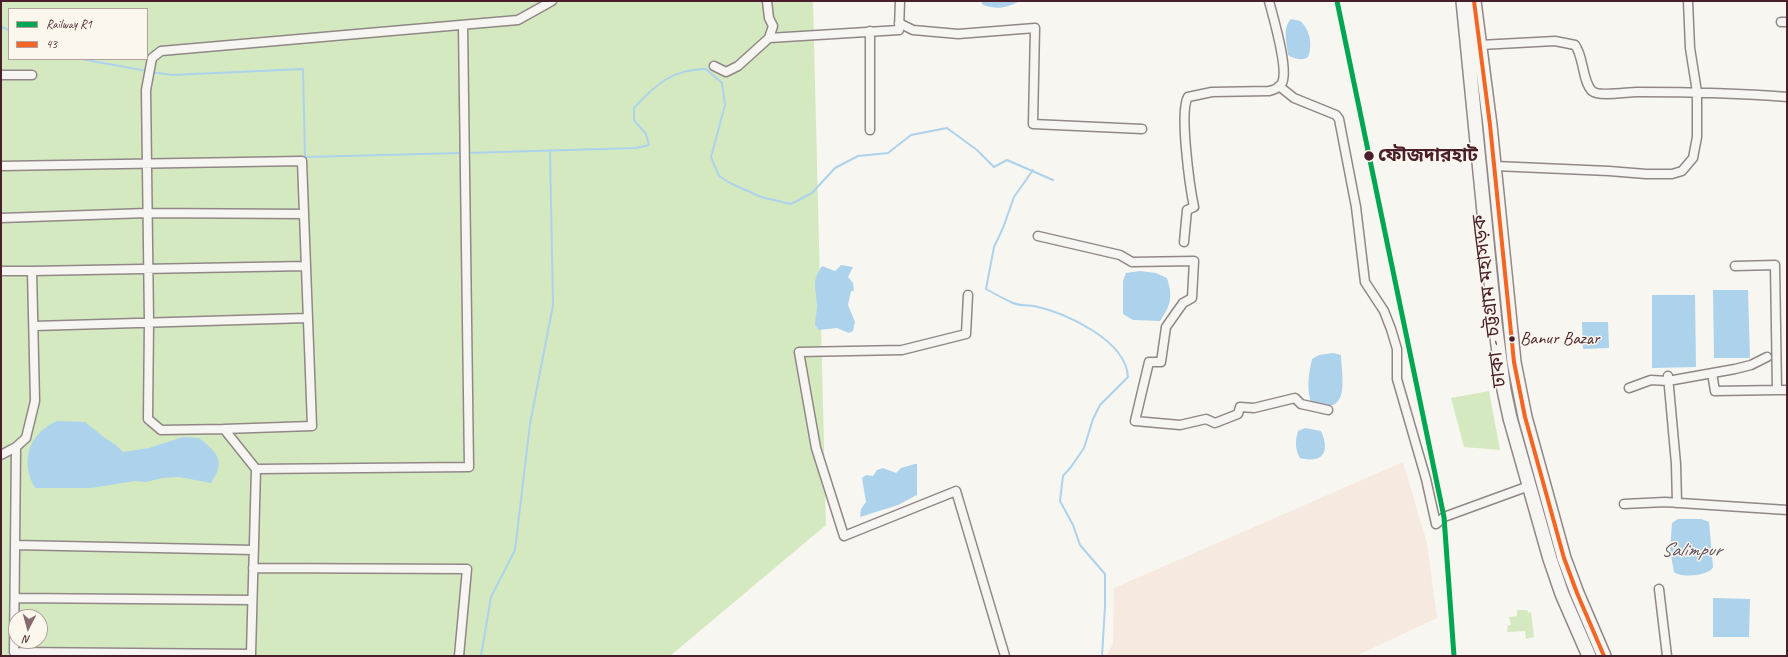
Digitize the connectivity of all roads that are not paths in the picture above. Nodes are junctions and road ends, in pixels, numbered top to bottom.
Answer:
1 (552, 1) edge
2 (767, 1) edge
3 (900, 1) edge
4 (1269, 1) edge
5 (1464, 1) edge
6 (1474, 1) edge
7 (1688, 1) edge
8 (899, 23) junction
9 (463, 25) junction
10 (870, 31) junction
11 (769, 38) junction
12 (1480, 45) junction
13 (714, 66) dead end
14 (1, 75) edge
15 (32, 75) dead end
16 (1279, 86) junction
17 (1697, 92) junction
18 (1787, 97) edge
19 (1142, 129) dead end
20 (870, 130) dead end
21 (146, 165) junction
22 (1, 166) edge
23 (1495, 166) junction
24 (1496, 182) junction
25 (147, 213) junction
26 (304, 214) junction
27 (1, 218) edge
28 (1038, 236) dead end
29 (1184, 242) dead end
30 (306, 266) junction
31 (1735, 266) dead end
32 (148, 269) junction
33 (1, 271) edge
34 (32, 271) junction
35 (968, 295) dead end
36 (308, 318) junction
37 (149, 322) junction
38 (34, 326) junction
39 (1768, 357) dead end
40 (1500, 364) junction
41 (1712, 373) junction
42 (1668, 379) junction
43 (1629, 388) dead end
44 (1777, 390) junction
45 (1787, 390) edge
46 (1328, 410) dead end
47 (224, 429) junction
48 (16, 447) junction
49 (1, 455) edge
50 (256, 469) junction
51 (1529, 486) junction
52 (1677, 503) junction
53 (1624, 504) dead end
54 (1787, 510) edge
55 (15, 545) junction
56 (254, 550) junction
57 (253, 568) junction
58 (1659, 589) dead end
59 (15, 598) junction
60 (252, 600) junction
61 (251, 655) edge
62 (459, 656) edge
63 (1005, 656) edge
64 (1589, 656) edge
65 (1604, 656) edge
66 (1667, 656) edge

1 - 9 street
2 - 11 street
3 - 8 street
4 - 16 street
5 - 40 highway, ঢাকা - চট্টগ্রাম মহাসড়ক
6 - 12 highway, ঢাকা - চট্টগ্রাম মহাসড়ক
7 - 17 street
8 - 10 street
8 - 19 street
9 - 21 street
9 - 50 street
10 - 11 street
10 - 20 street
11 - 13 street
12 - 17 street
12 - 23 highway, ঢাকা - চট্টগ্রাম মহাসড়ক
14 - 15 street
16 - 29 street
16 - 51 street
17 - 18 street
17 - 23 street
21 - 22 street
21 - 25 street
21 - 26 street
23 - 24 highway, ঢাকা - চট্টগ্রাম মহাসড়ক
24 - 40 highway
24 - 65 highway, ঢাকা - চট্টগ্রাম মহাসড়ক
25 - 26 street
25 - 27 street
25 - 32 street
26 - 30 street
28 - 46 street
30 - 32 street
30 - 36 street
31 - 44 street
32 - 34 street
32 - 37 street
33 - 34 street
34 - 38 street
35 - 63 street
36 - 37 street
36 - 47 street
37 - 38 street
37 - 47 street
38 - 48 street
39 - 41 street
40 - 51 highway, ঢাকা - চট্টগ্রাম মহাসড়ক
41 - 42 street
41 - 44 street
42 - 43 street
42 - 52 street
44 - 45 street
47 - 50 street
48 - 49 street
48 - 55 street
50 - 56 street
51 - 64 highway, ঢাকা - চট্টগ্রাম মহাসড়ক
52 - 53 street
52 - 54 street
55 - 56 street
55 - 59 street
56 - 57 street
57 - 60 street
57 - 62 street
58 - 66 street
59 - 60 street
59 - 61 street
60 - 61 street

